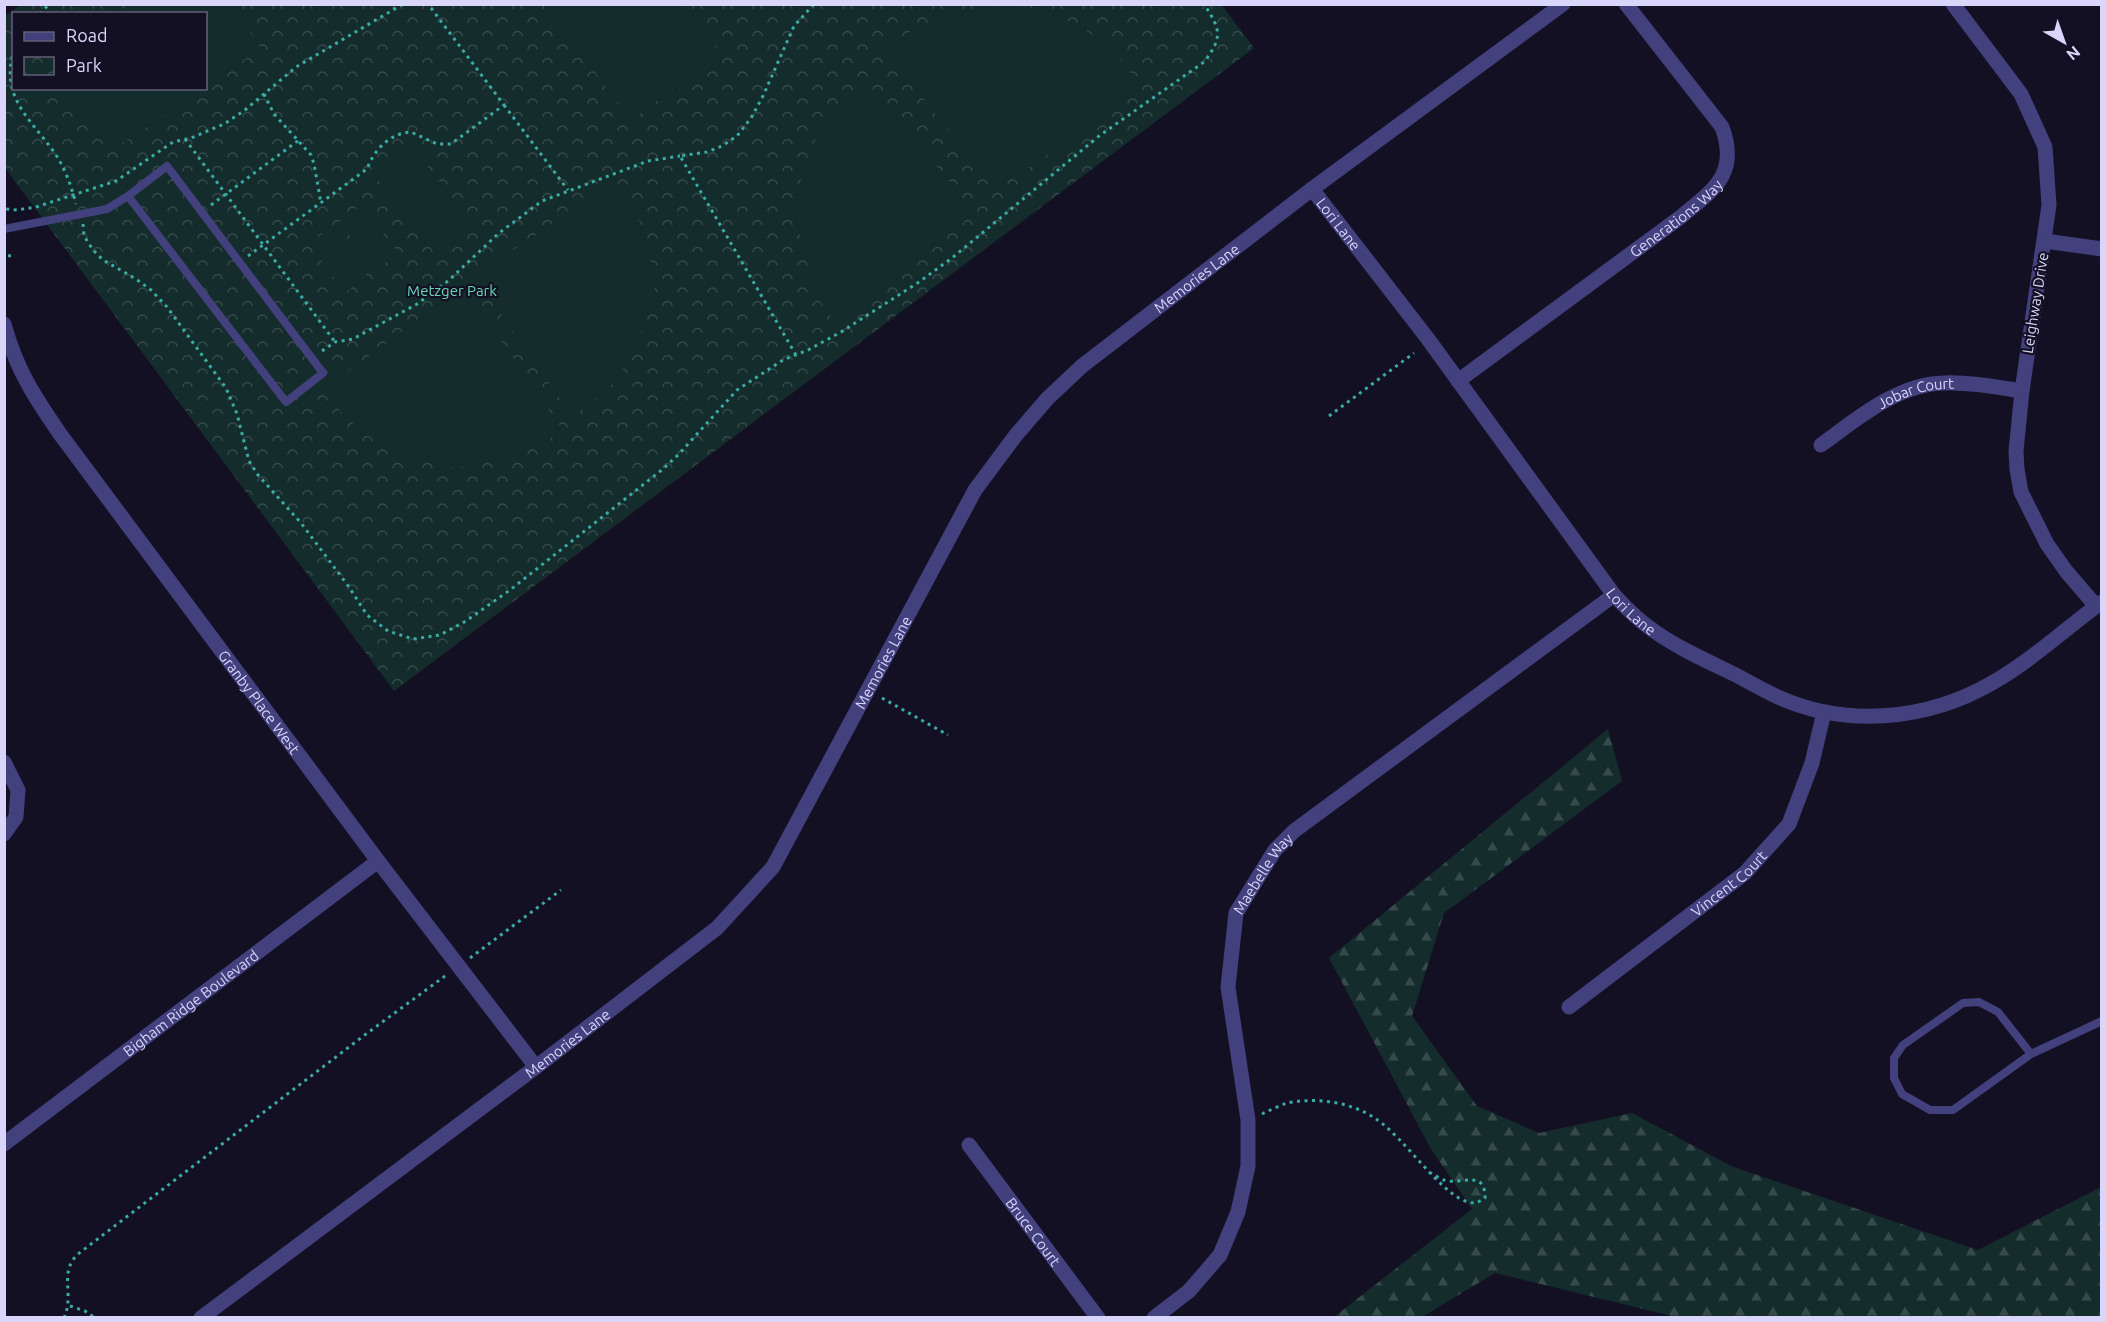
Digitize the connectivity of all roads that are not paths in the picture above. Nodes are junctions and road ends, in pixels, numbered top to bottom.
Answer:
1 (1563, 4) edge
2 (1626, 4) edge
3 (1953, 4) edge
4 (1311, 189) junction
5 (128, 196) junction
6 (4, 230) edge
7 (2044, 241) junction
8 (2102, 249) edge
9 (4, 324) edge
10 (1458, 381) junction
11 (2022, 391) junction
12 (1821, 445) dead end
13 (1614, 594) junction
14 (2099, 604) edge
15 (1824, 712) junction
16 (4, 762) edge
17 (4, 834) edge
18 (378, 861) junction
19 (1569, 1008) dead end
20 (2102, 1021) edge
21 (2031, 1054) junction
22 (536, 1067) junction
23 (4, 1144) edge
24 (969, 1146) dead end
25 (201, 1317) edge
26 (1098, 1317) edge
27 (1154, 1317) edge

1 - 4 street, Memories Lane
2 - 10 street, Generations Way
3 - 7 street, Leighway Drive
4 - 10 street, Lori Lane
4 - 22 street, Memories Lane
5 - 5 lane
5 - 6 lane
7 - 8 street
7 - 11 street, Leighway Drive
9 - 18 street, Granby Place West
10 - 13 street, Lori Lane
11 - 12 street, Jobar Court
11 - 14 street, Leighway Drive
13 - 15 street, Lori Lane
13 - 27 street, Maebelle Way
14 - 15 street, Lori Lane
15 - 19 street, Vincent Court
16 - 17 street
18 - 22 street, Granby Place West
18 - 23 street, Bigham Ridge Boulevard
20 - 21 lane
21 - 21 lane
22 - 25 street, Memories Lane
24 - 26 street, Bruce Court

